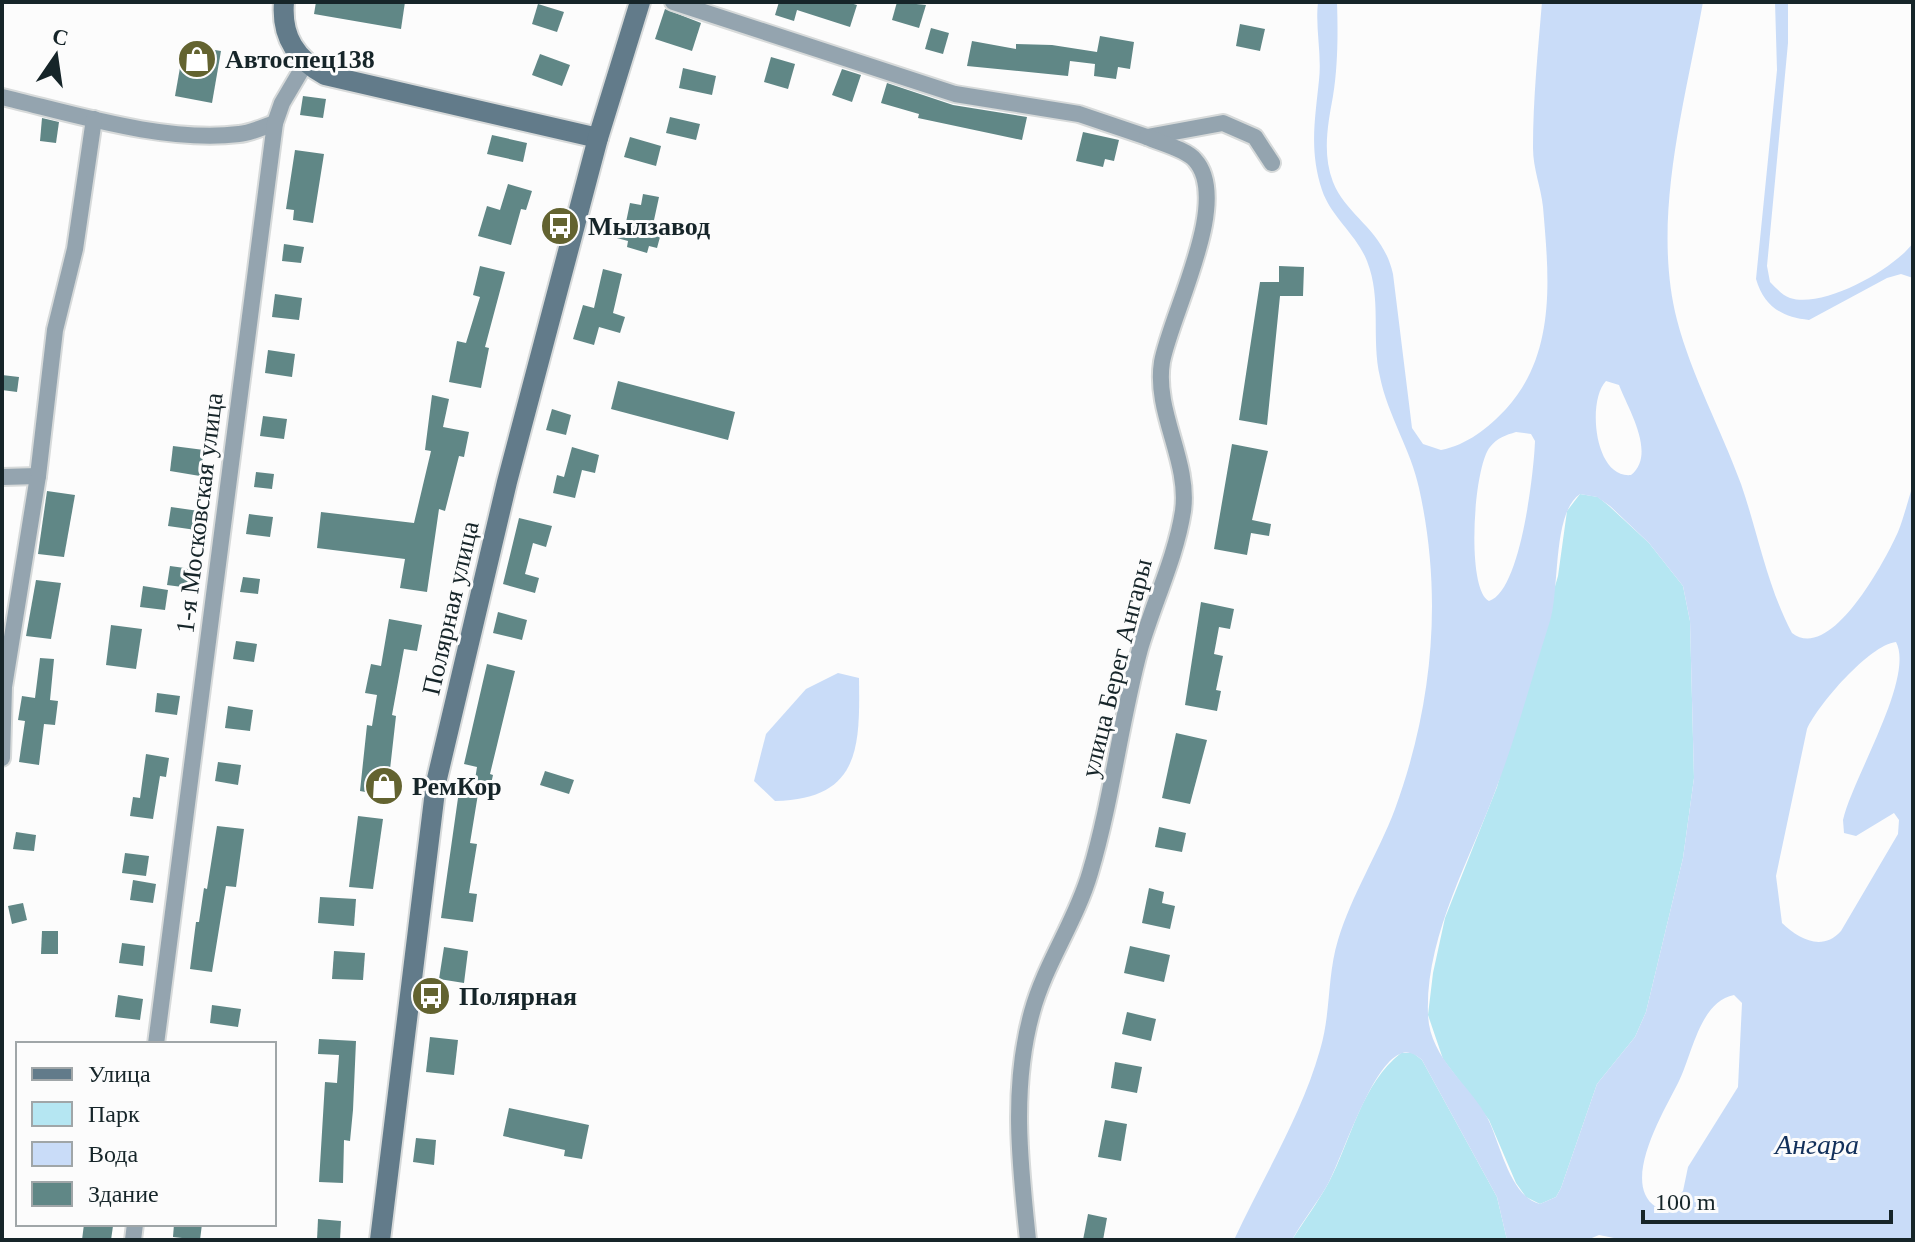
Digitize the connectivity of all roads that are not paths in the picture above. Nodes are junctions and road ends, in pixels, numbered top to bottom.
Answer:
1 (284, 2) edge
2 (640, 2) edge
3 (673, 2) edge
4 (305, 64) junction
5 (2, 97) edge
6 (94, 119) junction
7 (275, 123) junction
8 (1147, 137) junction
9 (598, 138) junction
10 (1272, 163) dead end
11 (38, 476) junction
12 (2, 477) edge
13 (2, 758) edge
14 (156, 1042) edge
15 (380, 1240) edge
16 (1028, 1240) edge

1 - 4 main road
2 - 9 main road, Полярная улица
3 - 8 street, улица Берег Ангары
4 - 7 street, 1-я Московская улица
4 - 9 main road
5 - 6 street
6 - 7 street
6 - 11 street
7 - 14 street, 1-я Московская улица
8 - 10 street
8 - 16 street, улица Берег Ангары
9 - 15 main road, Полярная улица
11 - 12 street
11 - 13 street

